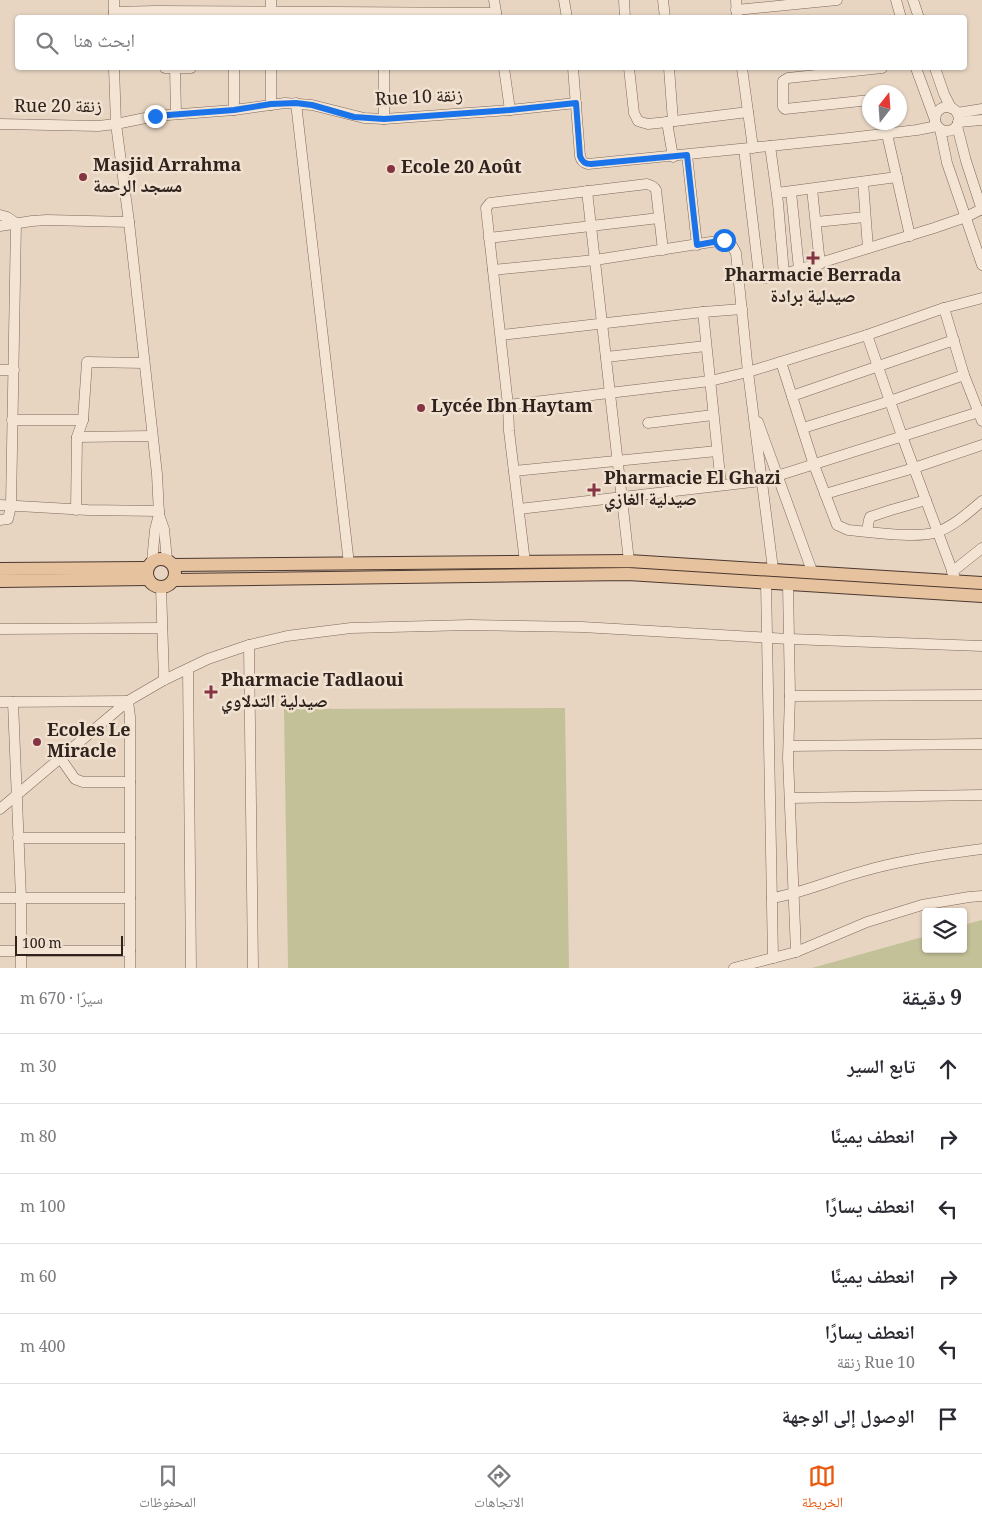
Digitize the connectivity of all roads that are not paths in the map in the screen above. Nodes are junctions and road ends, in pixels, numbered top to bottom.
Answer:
1 (114, 0) edge
2 (271, 0) edge
3 (384, 0) edge
4 (494, 0) edge
5 (564, 0) edge
6 (624, 0) edge
7 (663, 0) edge
8 (837, 0) edge
9 (896, 0) edge
10 (913, 0) edge
11 (736, 9) edge
12 (156, 14) edge
13 (114, 15) edge
14 (196, 15) edge
15 (234, 15) edge
16 (271, 15) edge
17 (304, 15) edge
18 (344, 15) edge
19 (384, 15) edge
20 (420, 15) edge
21 (454, 15) edge
22 (496, 15) edge
23 (566, 15) edge
24 (625, 15) edge
25 (665, 15) edge
26 (900, 15) edge
27 (918, 15) edge
28 (114, 70) edge
29 (175, 70) edge
30 (234, 70) edge
31 (271, 70) edge
32 (384, 70) edge
33 (504, 70) edge
34 (573, 70) edge
35 (629, 70) edge
36 (669, 70) edge
37 (742, 70) edge
38 (863, 70) edge
39 (917, 70) edge
40 (936, 70) edge
41 (862, 101) edge
42 (296, 103) junction
43 (576, 103) junction
44 (271, 104) junction
45 (234, 110) junction
46 (510, 110) junction
47 (982, 110) edge
48 (748, 112) junction
49 (176, 114) junction
50 (956, 117) junction
51 (384, 119) junction
52 (982, 120) edge
53 (670, 122) junction
54 (0, 124) edge
55 (116, 124) junction
56 (937, 125) junction
57 (887, 134) junction
58 (770, 146) junction
59 (749, 148) junction
60 (687, 155) junction
61 (673, 156) junction
62 (897, 177) junction
63 (862, 182) junction
64 (812, 189) junction
65 (586, 191) junction
66 (790, 192) junction
67 (777, 193) junction
68 (982, 210) edge
69 (0, 215) edge
70 (865, 217) junction
71 (659, 218) junction
72 (966, 218) junction
73 (129, 222) junction
74 (816, 222) junction
75 (16, 223) junction
76 (591, 225) junction
77 (0, 226) edge
78 (910, 236) junction
79 (490, 238) junction
80 (697, 245) junction
81 (868, 248) junction
82 (663, 250) junction
83 (595, 260) junction
84 (820, 264) junction
85 (982, 265) edge
86 (799, 269) junction
87 (493, 270) junction
88 (784, 274) junction
89 (982, 298) edge
90 (944, 308) junction
91 (742, 309) junction
92 (703, 312) junction
93 (603, 324) junction
94 (501, 334) junction
95 (867, 335) junction
96 (954, 340) junction
97 (706, 346) junction
98 (606, 357) junction
99 (781, 362) junction
100 (144, 363) junction
101 (878, 367) junction
102 (0, 370) edge
103 (14, 370) junction
104 (748, 372) junction
105 (964, 375) junction
106 (710, 381) junction
107 (610, 393) junction
108 (792, 396) junction
109 (890, 401) junction
110 (508, 405) junction
111 (753, 408) junction
112 (981, 414) edge
113 (713, 415) junction
114 (12, 420) junction
115 (83, 420) junction
116 (648, 423) dead end
117 (803, 428) junction
118 (0, 435) edge
119 (12, 435) junction
120 (152, 436) junction
121 (902, 436) junction
122 (78, 437) junction
123 (982, 445) edge
124 (718, 451) junction
125 (618, 461) junction
126 (814, 465) junction
127 (914, 468) junction
128 (514, 471) junction
129 (779, 476) junction
130 (761, 481) junction
131 (721, 485) junction
132 (825, 494) junction
133 (622, 496) junction
134 (926, 500) junction
135 (982, 501) edge
136 (0, 506) edge
137 (11, 506) junction
138 (519, 509) junction
139 (76, 510) junction
140 (159, 512) junction
141 (3, 520) edge
142 (867, 531) junction
143 (938, 532) junction
144 (982, 548) edge
145 (629, 561) junction
146 (170, 562) junction
147 (525, 562) junction
148 (349, 564) junction
149 (0, 568) edge
150 (773, 569) junction
151 (149, 570) junction
152 (812, 571) junction
153 (954, 576) junction
154 (174, 580) junction
155 (0, 581) edge
156 (766, 582) junction
157 (982, 582) edge
158 (788, 584) junction
159 (161, 588) junction
160 (982, 596) edge
161 (162, 628) junction
162 (0, 629) edge
163 (768, 638) junction
164 (790, 638) junction
165 (248, 645) junction
166 (982, 646) edge
167 (188, 668) junction
168 (164, 680) junction
169 (982, 695) edge
170 (790, 696) junction
171 (128, 701) junction
172 (0, 702) edge
173 (13, 702) junction
174 (982, 744) edge
175 (789, 746) junction
176 (61, 759) junction
177 (130, 782) junction
178 (982, 795) edge
179 (16, 797) junction
180 (790, 798) junction
181 (0, 810) edge
182 (18, 838) junction
183 (130, 838) junction
184 (982, 849) edge
185 (793, 894) junction
186 (982, 896) edge
187 (0, 898) edge
188 (20, 898) junction
189 (130, 898) junction
190 (772, 898) junction
191 (0, 951) edge
192 (130, 951) junction
193 (21, 952) junction
194 (796, 952) junction
195 (774, 958) junction
196 (21, 968) edge
197 (130, 968) edge
198 (191, 968) edge
199 (253, 968) edge
200 (734, 968) edge

1 - 13 street
2 - 16 street
3 - 19 street
4 - 22 street
5 - 23 street
6 - 24 street
7 - 25 street
8 - 11 street
9 - 26 street
10 - 27 street
12 - 13 street
12 - 14 street
14 - 15 street
15 - 16 street
16 - 17 street
17 - 18 street
18 - 19 street
19 - 20 street
20 - 21 street
21 - 22 street
28 - 55 street
29 - 49 street
30 - 45 street
31 - 44 street
32 - 51 street
33 - 46 street
34 - 43 street
35 - 53 street
36 - 53 street
37 - 48 street
38 - 41 street
39 - 56 street
40 - 50 street
42 - 44 street, Rue 10 زنقة
42 - 51 street, Rue 10 زنقة
42 - 148 street
43 - 46 street, Rue 10 زنقة
43 - 61 street
44 - 45 street, Rue 10 زنقة
45 - 49 street, Rue 10 زنقة
46 - 51 street, Rue 10 زنقة
47 - 50 street
48 - 53 street
48 - 59 street
49 - 55 street, Rue 10 زنقة
50 - 52 street
50 - 56 street
50 - 56 street
50 - 68 street
53 - 61 street
54 - 55 street, Rue 20 زنقة
55 - 73 street
56 - 57 street
56 - 72 street
57 - 58 street
57 - 62 street
58 - 59 street
58 - 67 street
59 - 60 street
59 - 88 street
60 - 61 street
60 - 80 street
62 - 63 street
62 - 78 street
63 - 64 street
63 - 70 street
64 - 66 street
64 - 74 street
65 - 71 street
65 - 76 street
65 - 79 street
66 - 67 street
66 - 86 street
67 - 88 street
68 - 72 street
69 - 75 street
70 - 74 street
70 - 81 street
71 - 76 street
71 - 82 street
72 - 78 street
72 - 85 street
73 - 75 street
73 - 100 street
74 - 84 street
75 - 77 street
75 - 103 street
76 - 79 street
76 - 83 street
78 - 81 street
79 - 87 street
80 - 82 street
80 - 91 street
81 - 84 street
82 - 83 street
83 - 87 street
83 - 93 street
84 - 86 street
86 - 88 street
87 - 94 street
89 - 90 street
90 - 95 street
90 - 96 street
91 - 92 street
91 - 104 street
92 - 93 street
92 - 97 street
93 - 94 street
93 - 98 street
94 - 110 street
95 - 99 street
95 - 101 street
96 - 101 street
96 - 105 street
97 - 98 street
97 - 106 street
98 - 107 street
99 - 104 street
99 - 108 street
100 - 115 street
100 - 120 street
101 - 108 street
101 - 109 street
102 - 103 street
103 - 114 street
104 - 106 street
104 - 111 street
105 - 109 street
105 - 112 street
106 - 107 street
106 - 113 street
107 - 110 street
107 - 125 street
108 - 117 street
109 - 117 street
109 - 121 street
110 - 128 street
111 - 129 street
111 - 130 street
112 - 121 street
113 - 116 street
113 - 124 street
114 - 115 street
114 - 119 street
115 - 122 street
117 - 126 street
118 - 119 street
119 - 137 street
120 - 122 street
120 - 140 street
121 - 126 street
121 - 127 street
122 - 139 street
123 - 127 street
124 - 125 street
124 - 131 street
125 - 128 street
125 - 133 street
126 - 129 street
126 - 132 street
127 - 132 street
127 - 134 street
128 - 138 street
129 - 130 street
129 - 152 street
130 - 131 street
130 - 150 street
131 - 133 street
132 - 142 street
133 - 138 street
133 - 145 street
134 - 142 street
134 - 143 street
135 - 143 street
136 - 137 street
137 - 139 street
137 - 141 street
138 - 147 street
139 - 140 street
140 - 146 street
140 - 151 street
142 - 143 street
143 - 153 street
144 - 153 street
145 - 147 main road
145 - 150 main road
146 - 148 main road
146 - 151 main road
146 - 154 main road
147 - 148 main road
149 - 151 main road
150 - 152 main road
151 - 155 main road
151 - 159 main road
152 - 153 main road
153 - 157 main road
154 - 156 main road
154 - 159 main road
156 - 158 main road
156 - 163 street
158 - 160 main road
158 - 164 street
159 - 161 street
161 - 162 street
161 - 168 street
163 - 164 street
163 - 165 street
163 - 190 street
164 - 166 street
164 - 170 street
165 - 167 street
165 - 199 street
167 - 168 street
167 - 198 street
168 - 171 street
169 - 170 street
170 - 175 street
171 - 173 street
171 - 176 street
171 - 177 street
172 - 173 street
173 - 179 street
174 - 175 street
175 - 180 street
176 - 177 street
176 - 179 street
177 - 183 street
178 - 180 street
179 - 181 street
179 - 182 street
180 - 185 street
182 - 183 street
182 - 188 street
183 - 189 street
184 - 185 street
185 - 190 street
185 - 194 street
186 - 194 street
187 - 188 street
188 - 189 street
188 - 193 street
189 - 192 street
190 - 195 street
191 - 193 street
192 - 193 street
192 - 197 street
193 - 196 street
194 - 195 street
195 - 200 street

